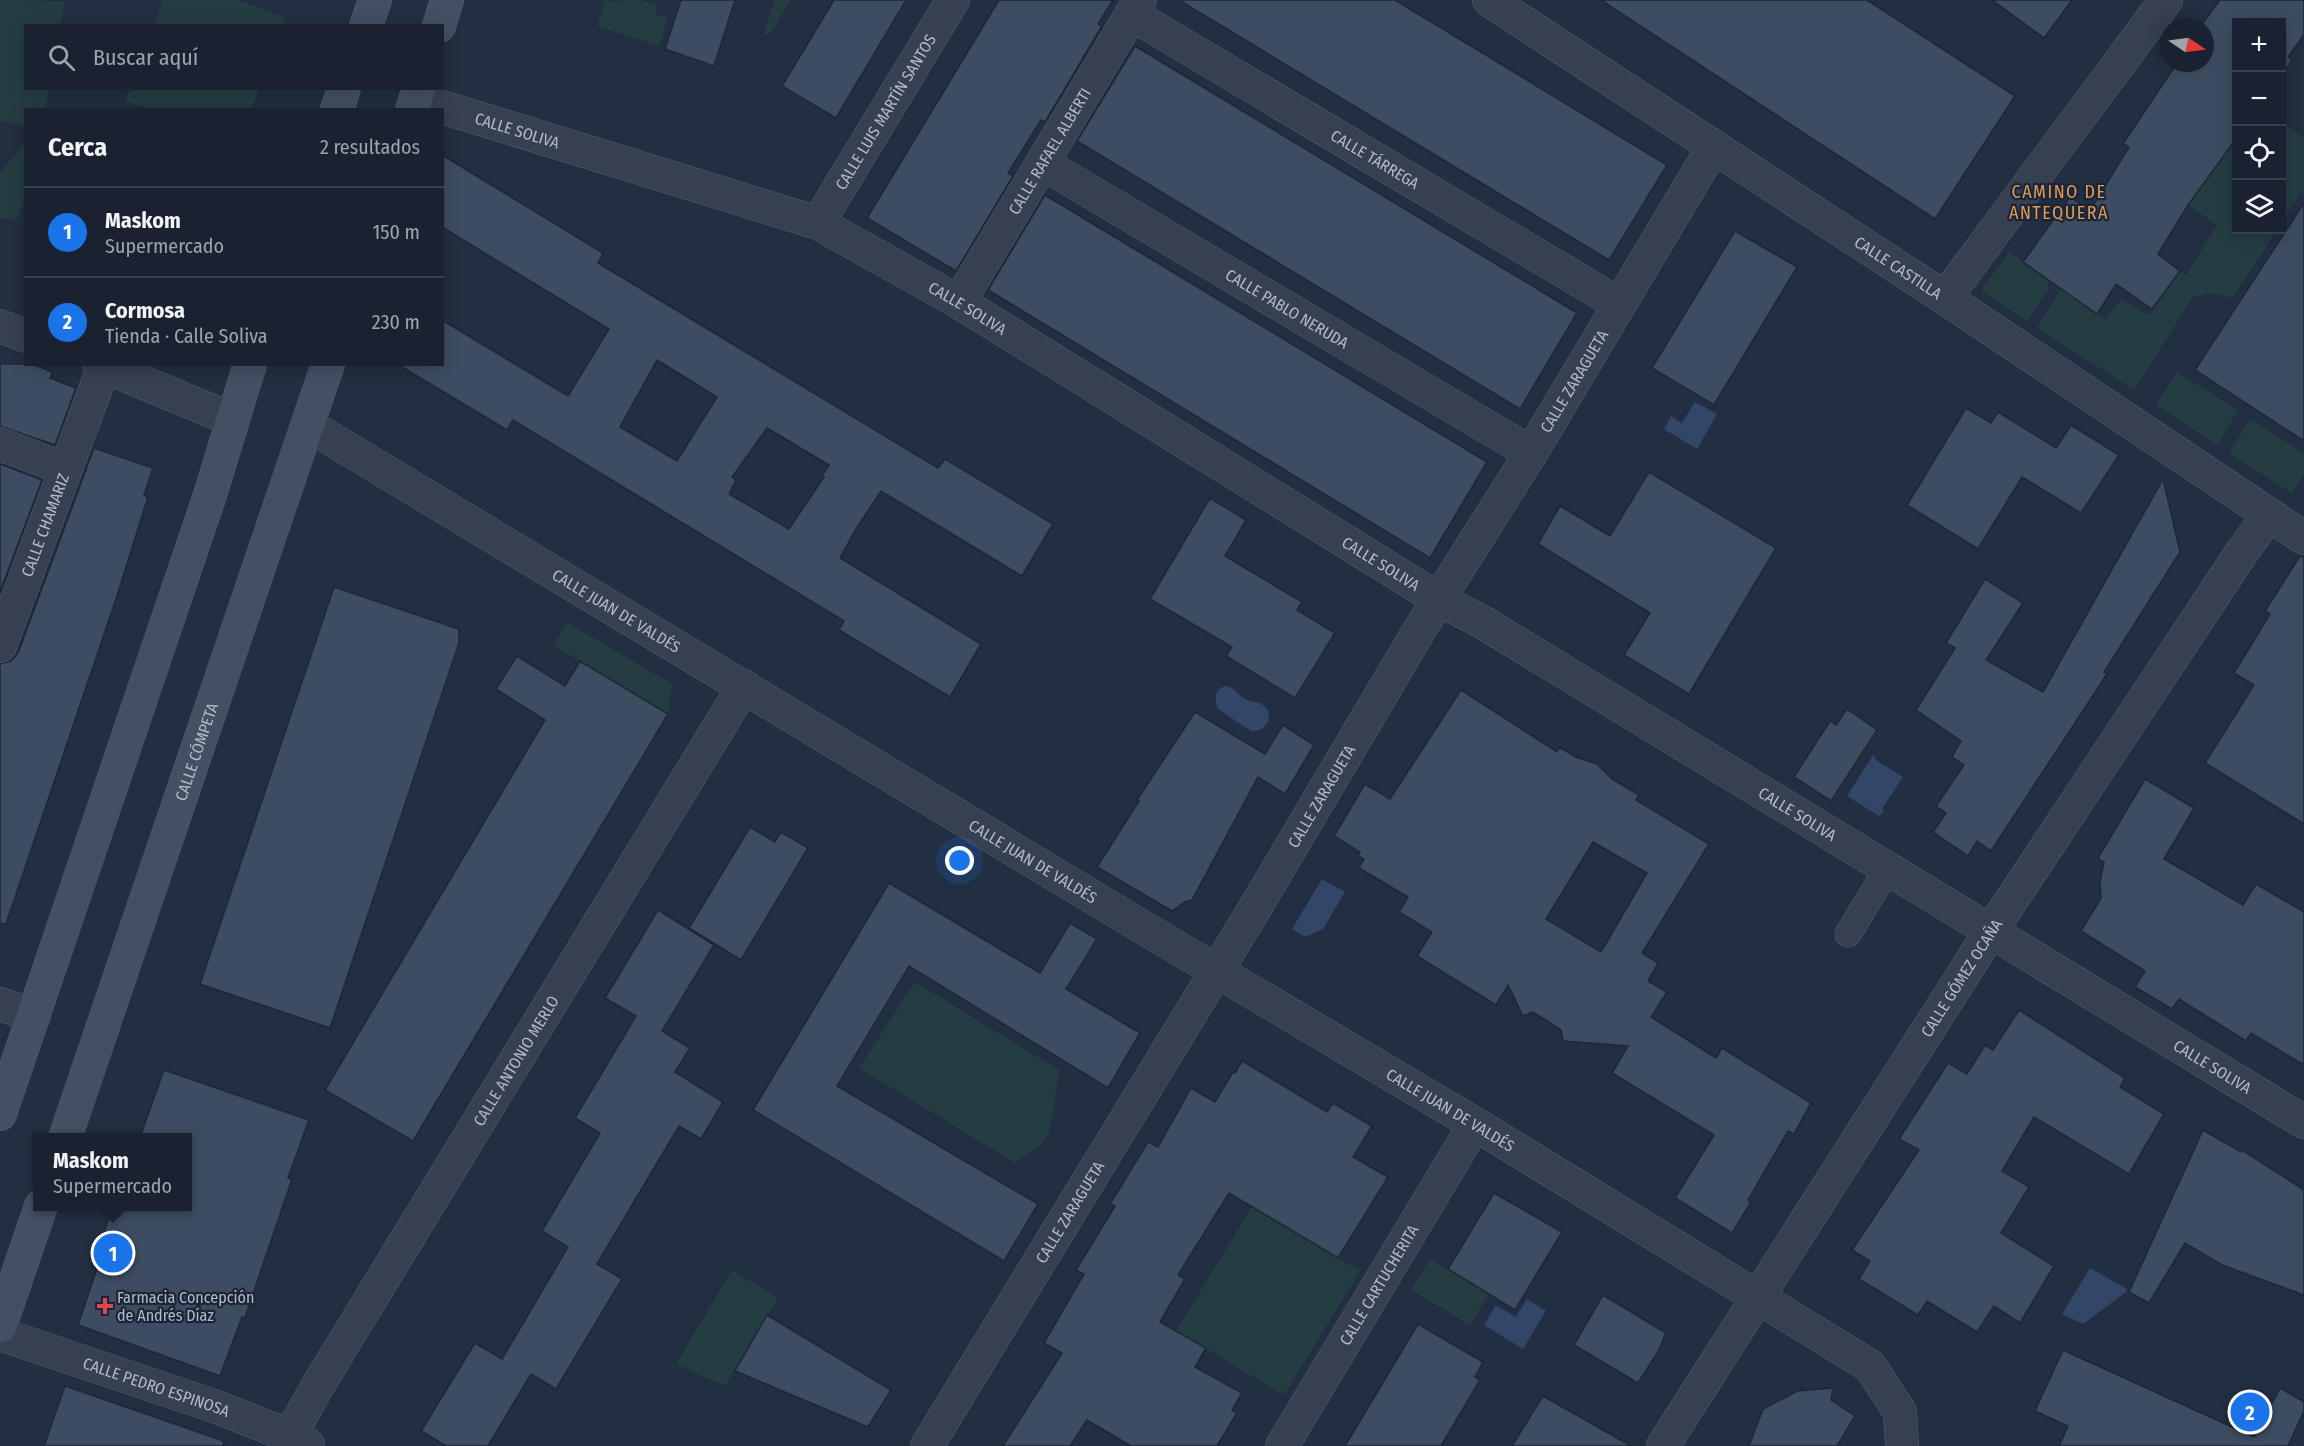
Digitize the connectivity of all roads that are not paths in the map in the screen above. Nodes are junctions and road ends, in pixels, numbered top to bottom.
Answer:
1 (375, 0) edge
2 (447, 0) edge
3 (953, 0) edge
4 (1489, 0) edge
5 (2166, 0) edge
6 (1135, 7) edge
7 (367, 24) edge
8 (440, 24) edge
9 (343, 90) edge
10 (416, 99) edge
11 (338, 108) edge
12 (1714, 146) junction
13 (1042, 163) junction
14 (818, 223) junction
15 (1945, 298) junction
16 (959, 302) junction
17 (1619, 304) junction
18 (0, 326) edge
19 (24, 335) edge
20 (102, 366) edge
21 (104, 366) edge
22 (249, 366) edge
23 (327, 366) edge
24 (233, 420) junction
25 (308, 425) junction
26 (0, 444) edge
27 (1531, 453) junction
28 (65, 469) junction
29 (2269, 515) junction
30 (2304, 538) edge
31 (13, 568) edge
32 (1440, 600) junction
33 (0, 646) edge
34 (744, 686) junction
35 (1888, 868) junction
36 (1991, 931) junction
37 (1848, 934) dead end
38 (1216, 971) junction
39 (0, 1004) edge
40 (34, 1016) junction
41 (0, 1114) edge
42 (2304, 1122) edge
43 (1475, 1124) junction
44 (65, 1133) edge
45 (39, 1211) edge
46 (1758, 1296) junction
47 (0, 1326) edge
48 (0, 1334) edge
49 (300, 1441) edge
50 (927, 1446) edge
51 (1282, 1446) edge
52 (1663, 1446) edge
53 (1902, 1446) edge

1 - 7 main road
2 - 8 main road
3 - 14 street, CALLE LUIS MARTÍN SANTOS
4 - 12 street, CALLE CASTILLA
5 - 15 street
6 - 13 street, CALLE RAFAEL ALBERTI
6 - 17 street, CALLE TÁRREGA
9 - 11 main road
10 - 14 street, CALLE SOLIVA
12 - 15 street, CALLE CASTILLA
12 - 17 street, CALLE ZARAGUETA
13 - 16 street, CALLE RAFAEL ALBERTI
13 - 27 street, CALLE PABLO NERUDA
14 - 16 street, CALLE SOLIVA
15 - 29 street, CALLE CASTILLA
16 - 32 street, CALLE SOLIVA
17 - 27 street, CALLE ZARAGUETA
18 - 19 street
20 - 28 street
21 - 24 street
22 - 24 main road
23 - 25 main road, CALLE CÓMPETA
24 - 40 main road
25 - 34 street, CALLE JUAN DE VALDÉS
25 - 44 main road, CALLE CÓMPETA
26 - 28 street, CALLE CHAMARIZ
27 - 32 street, CALLE ZARAGUETA
28 - 31 street, CALLE CHAMARIZ
29 - 30 street, CALLE CASTILLA
29 - 36 street, CALLE GÓMEZ OCAÑA
31 - 33 street, CALLE CHAMARIZ
32 - 35 street, CALLE SOLIVA
32 - 38 street, CALLE ZARAGUETA
34 - 38 street, CALLE JUAN DE VALDÉS
34 - 49 street, CALLE ANTONIO MERLO
35 - 36 street, CALLE SOLIVA
35 - 37 lane
36 - 42 street, CALLE SOLIVA
36 - 46 street, CALLE GÓMEZ OCAÑA
38 - 43 street, CALLE JUAN DE VALDÉS
38 - 50 street, CALLE ZARAGUETA
39 - 40 street
40 - 41 main road
43 - 46 street, CALLE JUAN DE VALDÉS
43 - 51 street, CALLE CARTUCHERITA
45 - 47 main road
46 - 52 street, CALLE GÓMEZ OCAÑA
46 - 53 street, CALLE JUAN DE VALDÉS
48 - 49 street, CALLE PEDRO ESPINOSA

